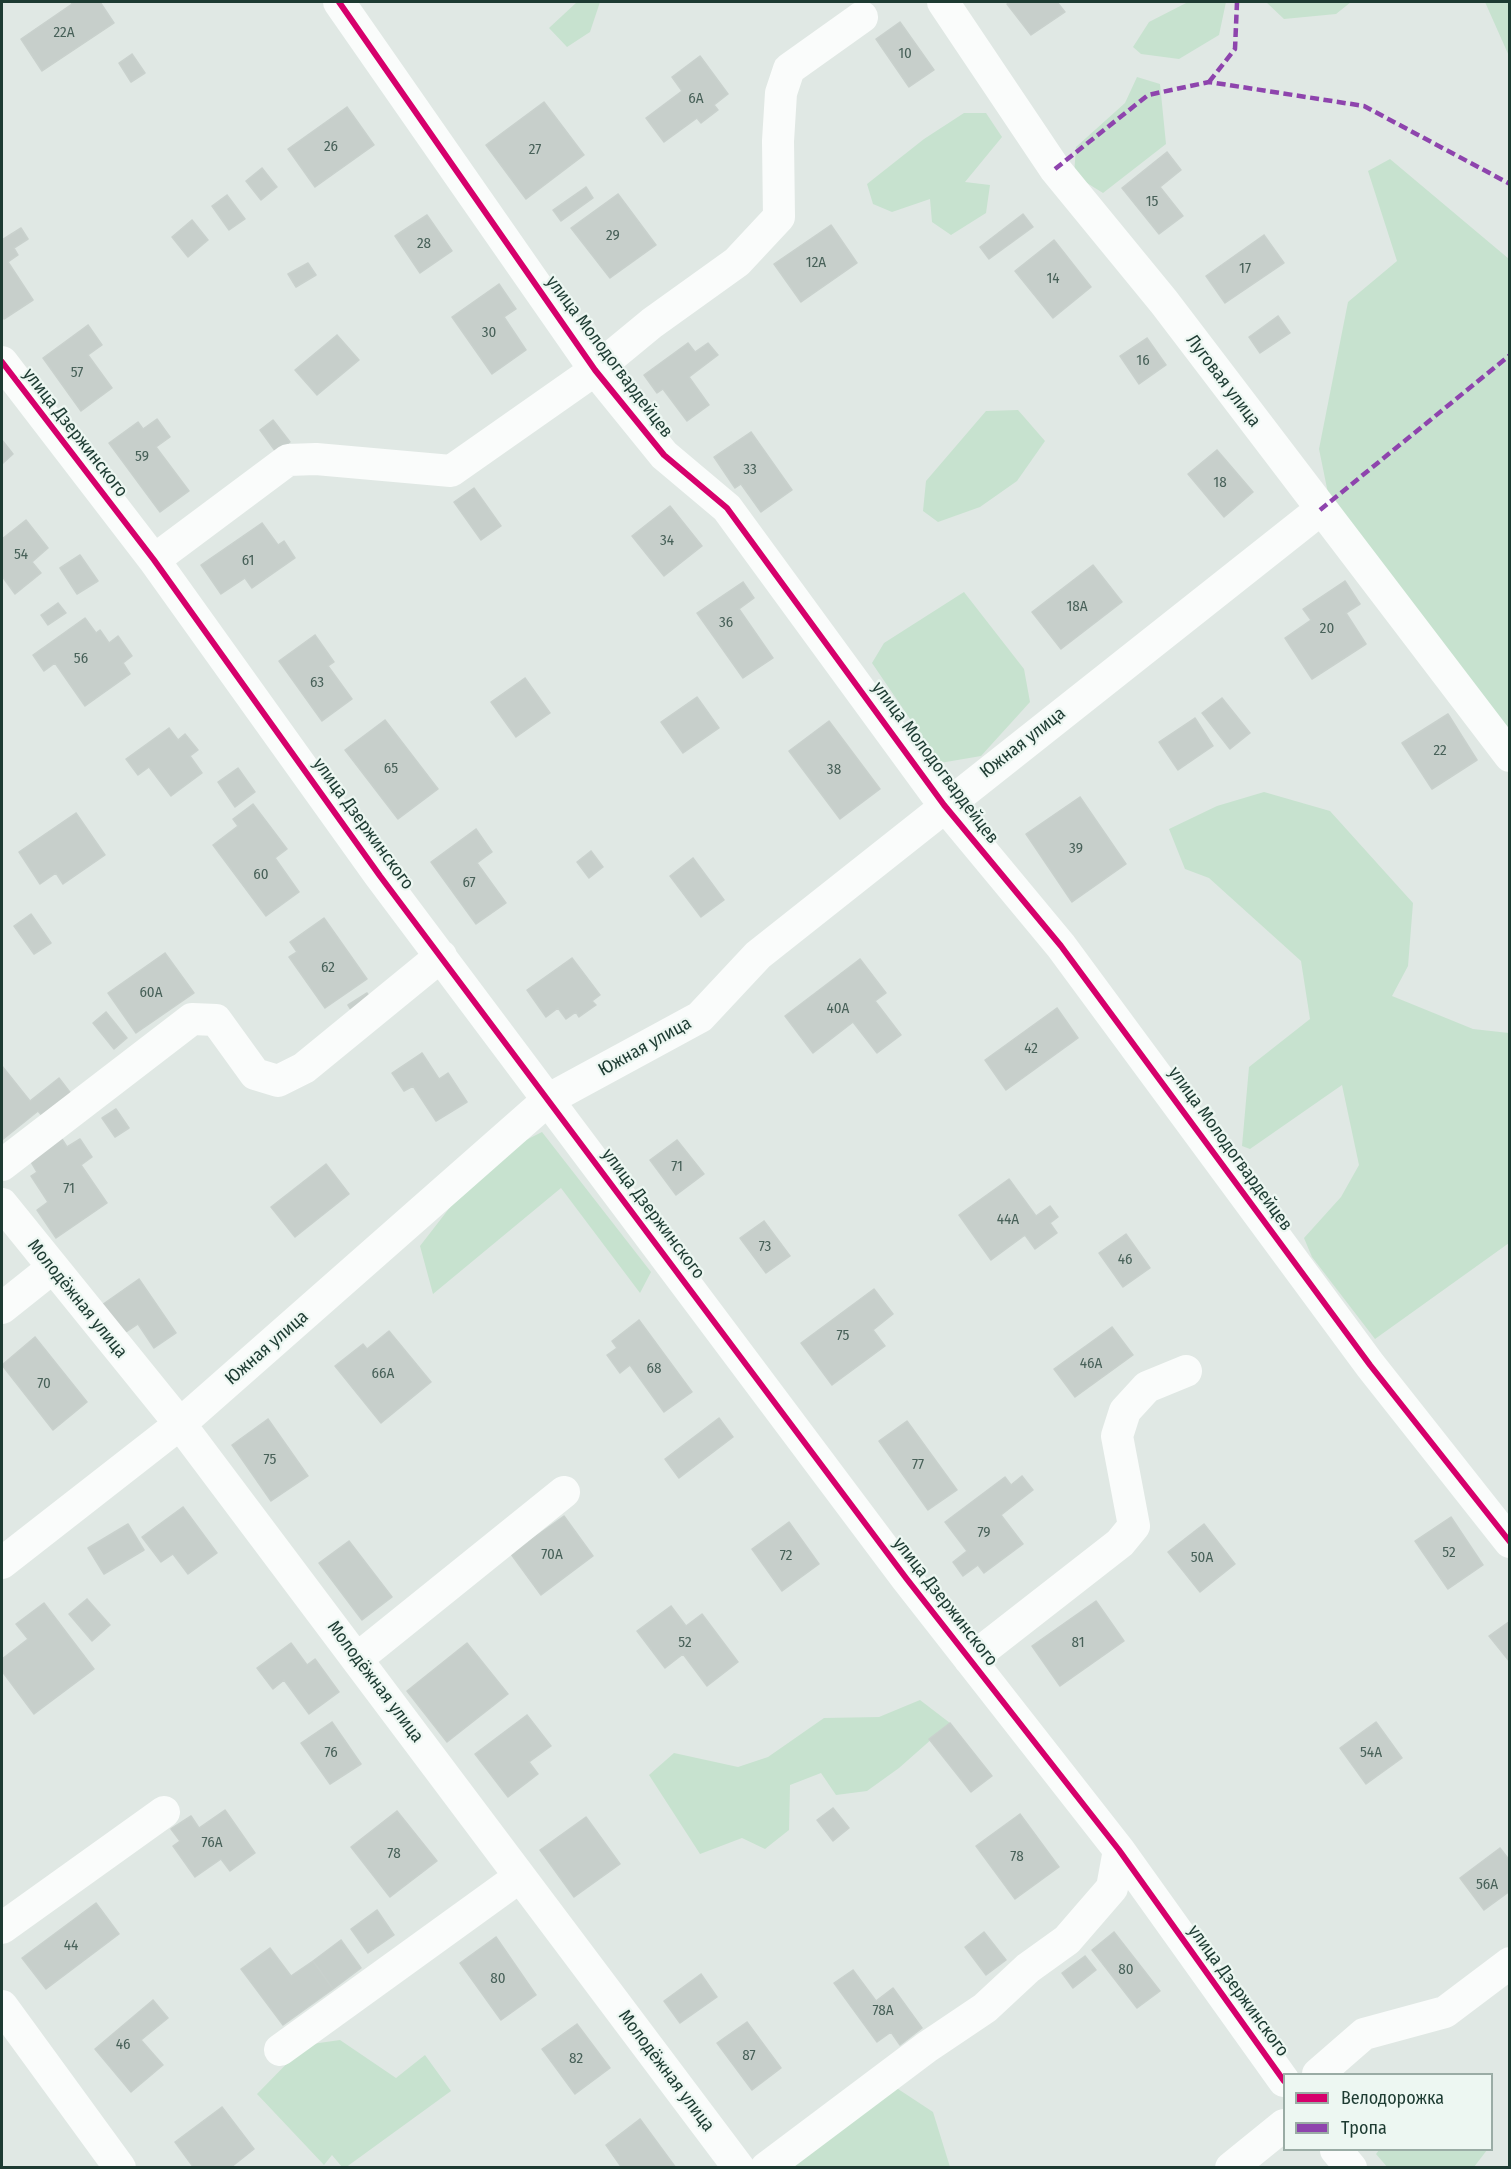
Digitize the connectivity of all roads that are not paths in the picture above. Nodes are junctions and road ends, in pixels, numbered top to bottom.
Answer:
1 (339, 2) edge
2 (944, 2) edge
3 (862, 17) dead end
4 (2, 362) edge
5 (595, 370) junction
6 (1320, 510) junction
7 (154, 560) junction
8 (1509, 756) edge
9 (944, 805) junction
10 (441, 956) junction
11 (549, 1099) junction
12 (2, 1165) edge
13 (2, 1204) edge
14 (51, 1269) junction
15 (2, 1308) edge
16 (1186, 1371) dead end
17 (180, 1424) junction
18 (564, 1492) dead end
19 (1509, 1542) edge
20 (2, 1563) edge
21 (358, 1658) junction
22 (970, 1660) junction
23 (164, 1812) dead end
24 (1119, 1850) junction
25 (519, 1878) junction
26 (2, 1929) edge
27 (1509, 1963) edge
28 (2, 2006) edge
29 (280, 2050) dead end
30 (1319, 2073) edge
31 (1283, 2080) edge
32 (1283, 2126) edge
33 (1337, 2151) edge
34 (120, 2168) edge
35 (739, 2168) edge
36 (766, 2168) edge
37 (1231, 2168) edge
38 (1351, 2168) edge

1 - 5 street, улица Молодогвардейцев
2 - 6 street, Луговая улица
3 - 5 street
4 - 7 street, улица Дзержинского
5 - 7 street
5 - 9 street, улица Молодогвардейцев
6 - 8 street, Луговая улица
6 - 9 street, Южная улица
7 - 10 street, улица Дзержинского
9 - 11 street, Южная улица
9 - 19 street, улица Молодогвардейцев
10 - 11 street, улица Дзержинского
10 - 12 street
11 - 17 street, Южная улица
11 - 22 street, улица Дзержинского
13 - 14 street, Молодёжная улица
14 - 15 street
14 - 17 street, Молодёжная улица
16 - 22 street
17 - 20 street, Южная улица
17 - 21 street, Молодёжная улица
18 - 21 street
21 - 25 street, Молодёжная улица
22 - 24 street, улица Дзержинского
23 - 26 street
24 - 31 street, улица Дзержинского
24 - 36 street
25 - 29 street
25 - 35 street, Молодёжная улица
27 - 30 street
28 - 34 street
32 - 37 street
33 - 38 street

